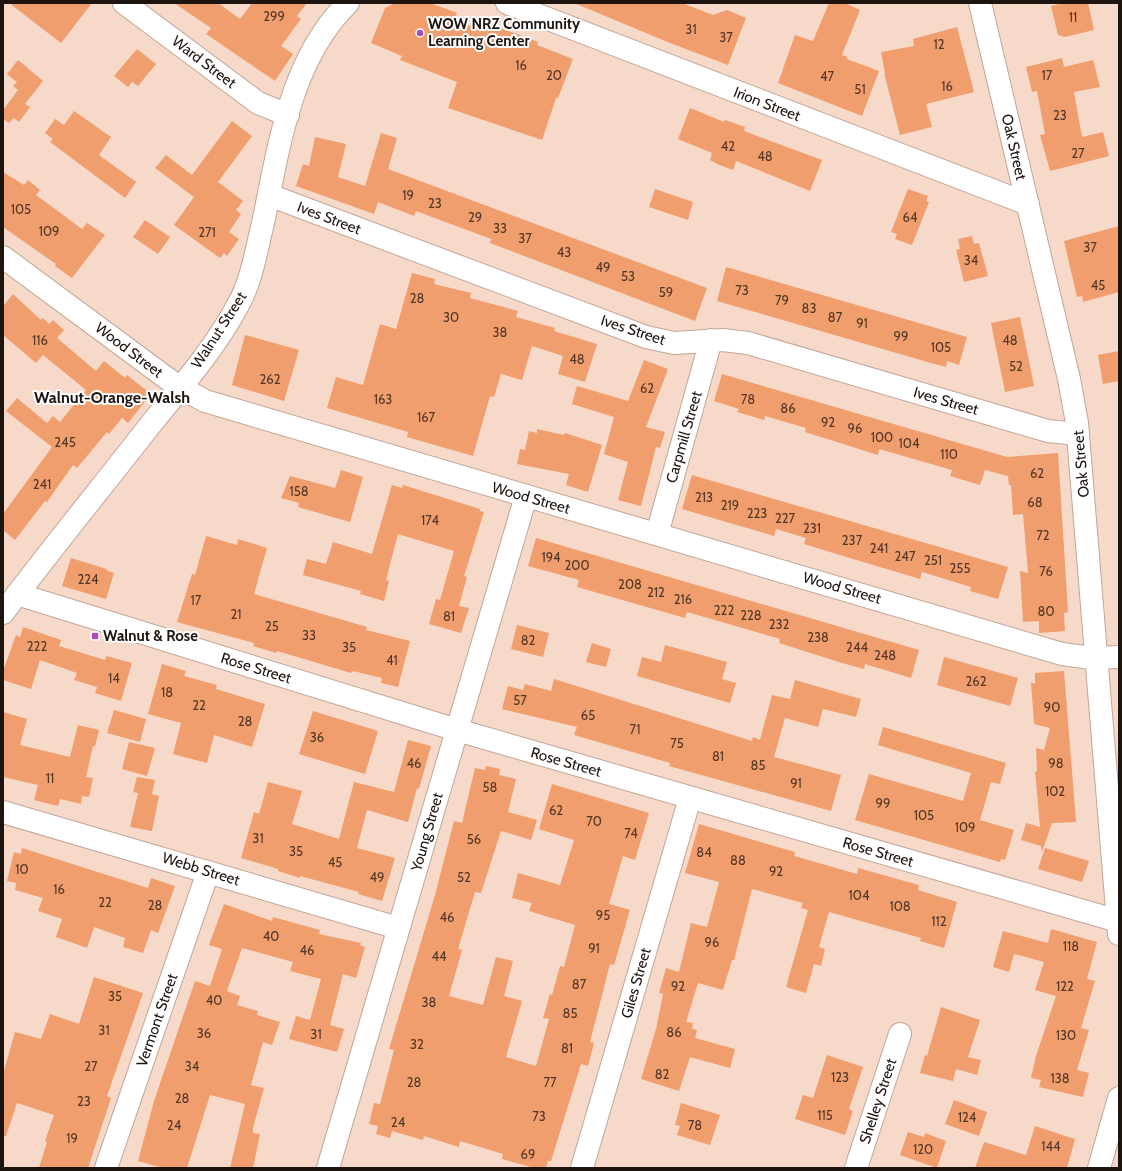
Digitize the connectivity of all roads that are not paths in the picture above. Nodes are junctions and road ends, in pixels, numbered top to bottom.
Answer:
1 (124, 3) edge
2 (348, 3) edge
3 (507, 3) edge
4 (980, 3) edge
5 (288, 115) junction
6 (269, 195) junction
7 (1028, 204) junction
8 (3, 257) edge
9 (711, 340) junction
10 (180, 388) junction
11 (1078, 434) junction
12 (526, 496) junction
13 (657, 534) junction
14 (17, 594) junction
15 (3, 613) edge
16 (1097, 658) junction
17 (1119, 658) edge
18 (457, 730) junction
19 (690, 798) junction
20 (3, 812) edge
21 (208, 872) junction
22 (398, 928) junction
23 (1118, 928) edge
24 (900, 1034) dead end
25 (1119, 1098) edge
26 (106, 1168) edge
27 (328, 1168) edge
28 (582, 1168) edge
29 (856, 1168) edge
30 (1099, 1168) edge

1 - 5 street, Ward Street
2 - 5 street, Walnut Street
3 - 7 street, Irion Street
4 - 7 street, Oak Street
5 - 6 street, Walnut Street
6 - 9 street, Ives Street
6 - 10 street, Walnut Street
7 - 11 street, Oak Street
8 - 10 street, Wood Street
9 - 11 street, Ives Street
9 - 13 street, Carpmill Street
10 - 12 street, Wood Street
10 - 14 street, Walnut Street
11 - 16 street, Oak Street
12 - 13 street, Wood Street
12 - 18 street, Young Street
13 - 16 street, Wood Street
14 - 15 street, Walnut Street
14 - 18 street, Rose Street
16 - 17 street, Wood Street
16 - 23 street, Oak Street
18 - 19 street, Rose Street
18 - 22 street, Young Street
19 - 23 street, Rose Street
19 - 28 street, Giles Street
20 - 21 street, Webb Street
21 - 22 street, Webb Street
21 - 26 street, Vermont Street
22 - 27 street, Young Street
24 - 29 street, Shelley Street
25 - 30 street

